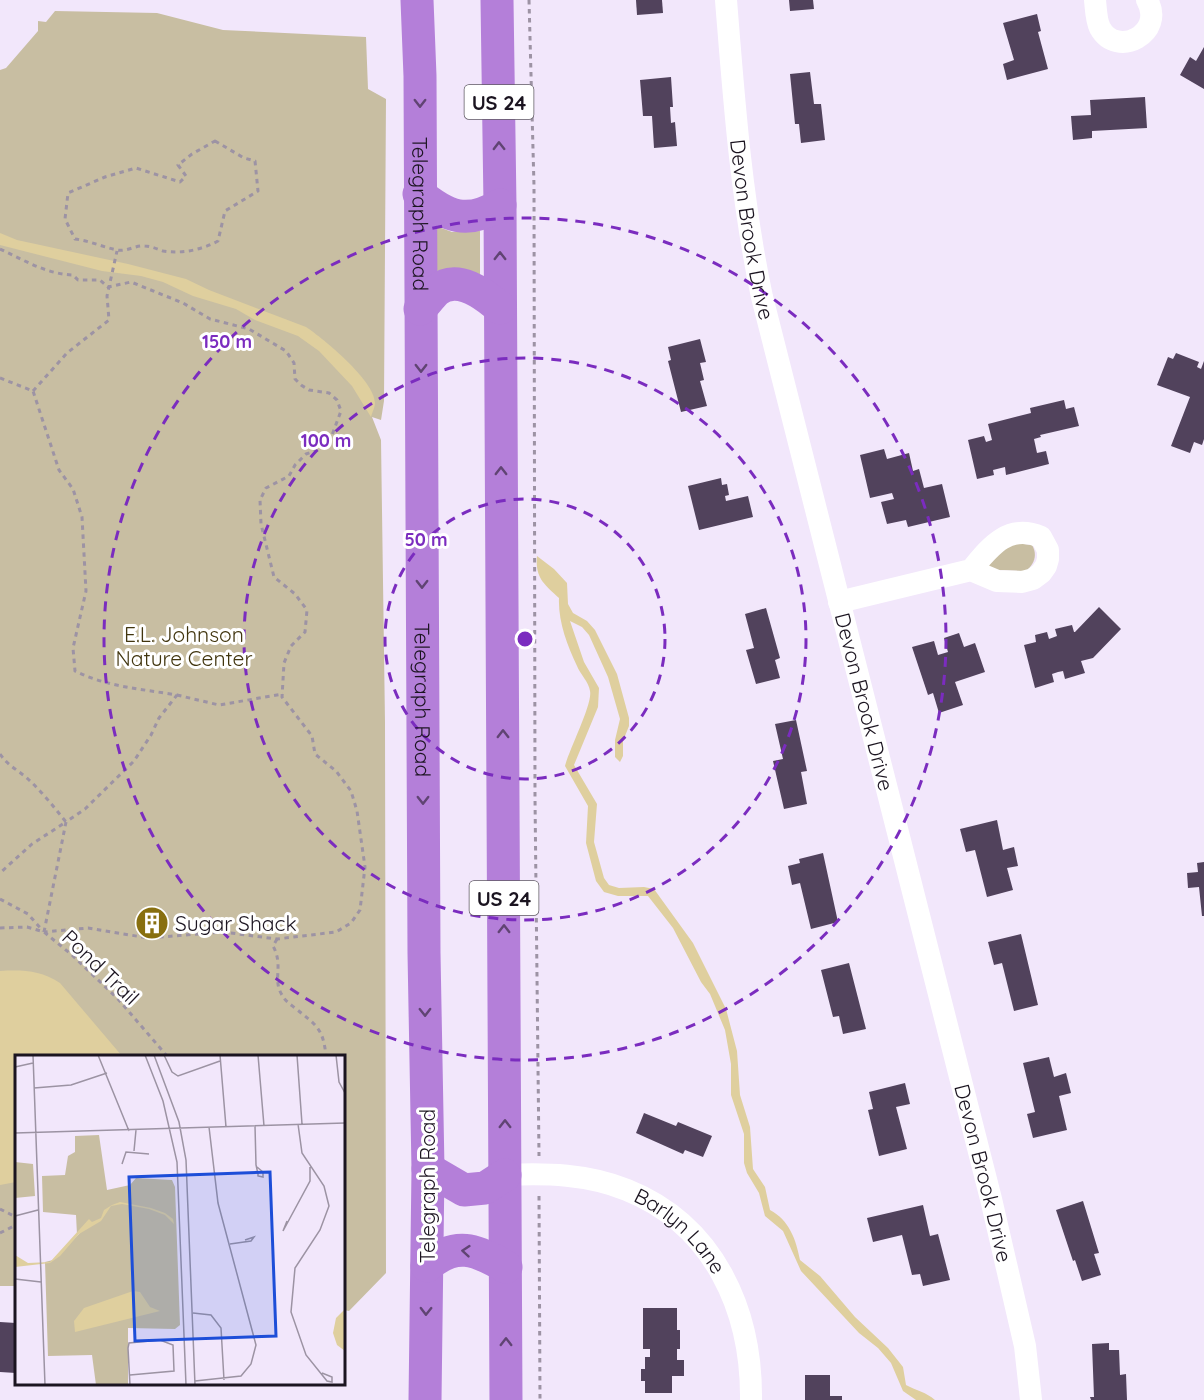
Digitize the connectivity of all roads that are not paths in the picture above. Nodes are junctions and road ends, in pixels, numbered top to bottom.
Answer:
1 (417, 0) edge
2 (496, 0) edge
3 (726, 0) edge
4 (1095, 0) edge
5 (1146, 0) edge
6 (419, 194) junction
7 (500, 205) junction
8 (500, 308) junction
9 (420, 309) junction
10 (971, 570) dead end
11 (839, 602) junction
12 (428, 1169) junction
13 (505, 1175) junction
14 (427, 1266) junction
15 (506, 1267) junction
16 (425, 1400) edge
17 (506, 1400) edge
18 (751, 1400) edge
19 (1031, 1400) edge

1 -> 6 highway, Telegraph Road
7 -> 2 highway, US 24
3 - 11 street, Devon Brook Drive
4 - 5 street
6 - 7 highway
6 - 9 highway, Telegraph Road
8 -> 7 highway, US 24
8 - 9 highway
13 -> 8 highway, US 24
9 -> 12 highway, Telegraph Road
10 - 11 street
11 - 19 street, Devon Brook Drive
12 - 13 highway
12 - 14 highway, Telegraph Road
13 - 15 highway, US 24
13 - 18 street, Barlyn Lane
15 -> 14 highway
14 -> 16 highway, Telegraph Road
17 -> 15 highway, US 24

